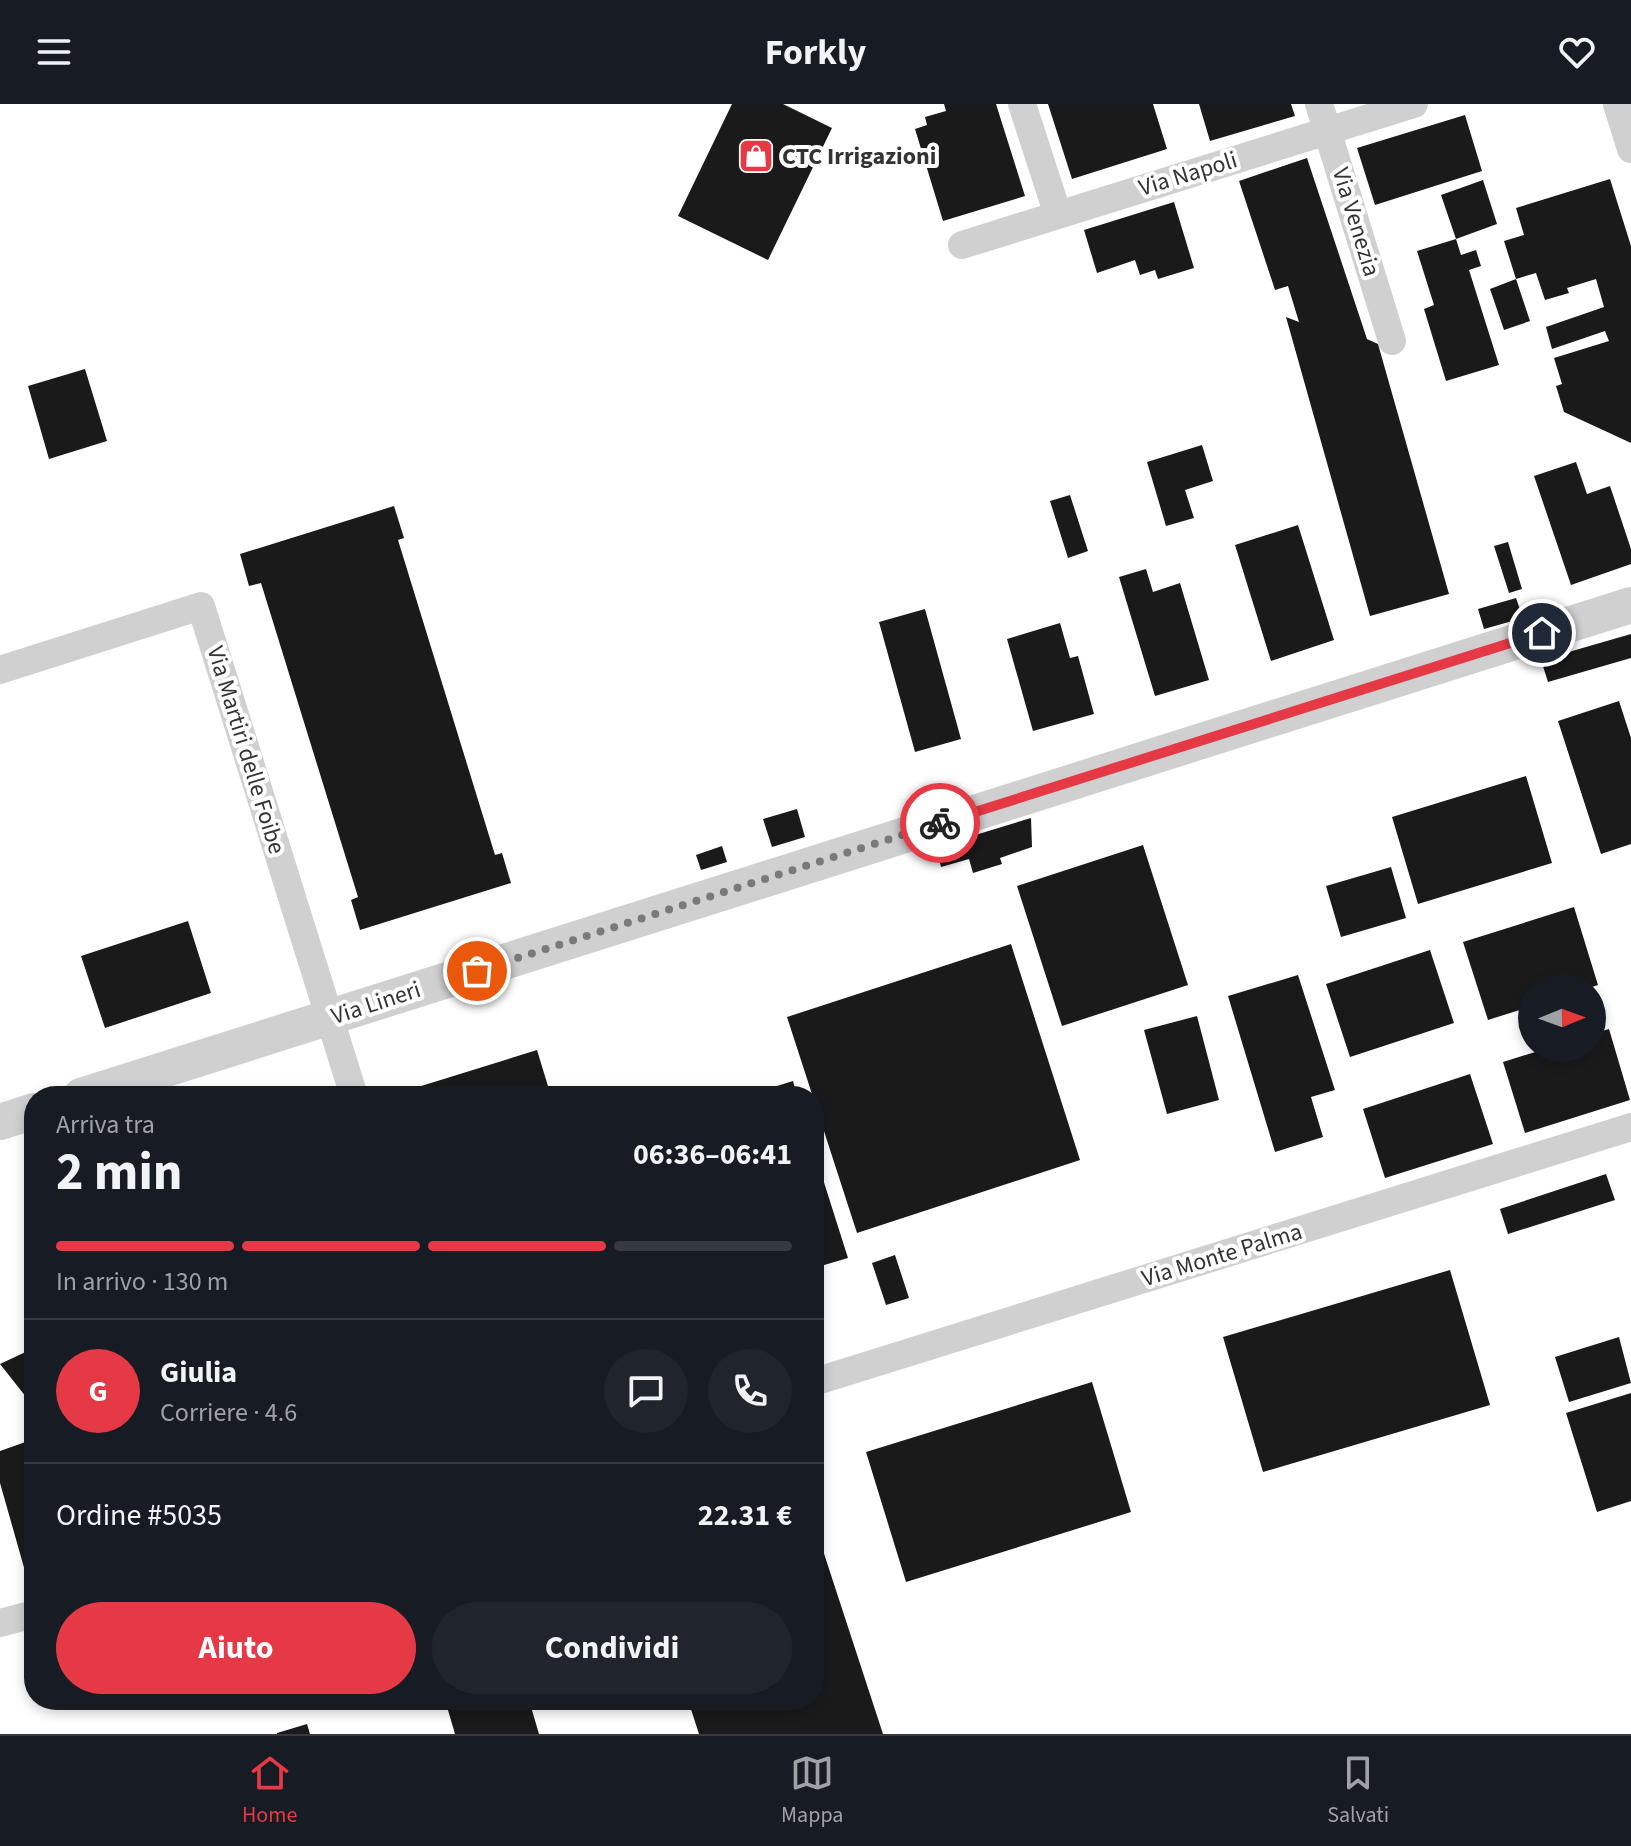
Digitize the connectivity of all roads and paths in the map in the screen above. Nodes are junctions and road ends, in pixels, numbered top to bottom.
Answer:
1 (1022, 104) edge
2 (1414, 104) edge
3 (1617, 104) edge
4 (1323, 117) edge
5 (1631, 149) edge
6 (1058, 215) junction
7 (962, 245) dead end
8 (1392, 341) dead end
9 (1631, 605) edge
10 (0, 670) edge
11 (330, 1018) junction
12 (113, 1086) edge
13 (351, 1086) edge
14 (24, 1114) edge
15 (0, 1122) edge
16 (1631, 1127) edge
17 (824, 1379) edge
18 (24, 1617) edge
19 (0, 1623) edge

1 - 6 street
2 - 4 street, Via Napoli
3 - 5 street
4 - 6 street, Via Napoli
4 - 8 street, Via Venezia
6 - 7 street, Via Napoli
9 - 11 street, Via Lineri
10 - 11 street, Via Martiri delle Foibe
11 - 12 street, Via Lineri
11 - 13 street, Via Martiri delle Foibe
14 - 15 street
16 - 17 street, Via Monte Palma
18 - 19 street

